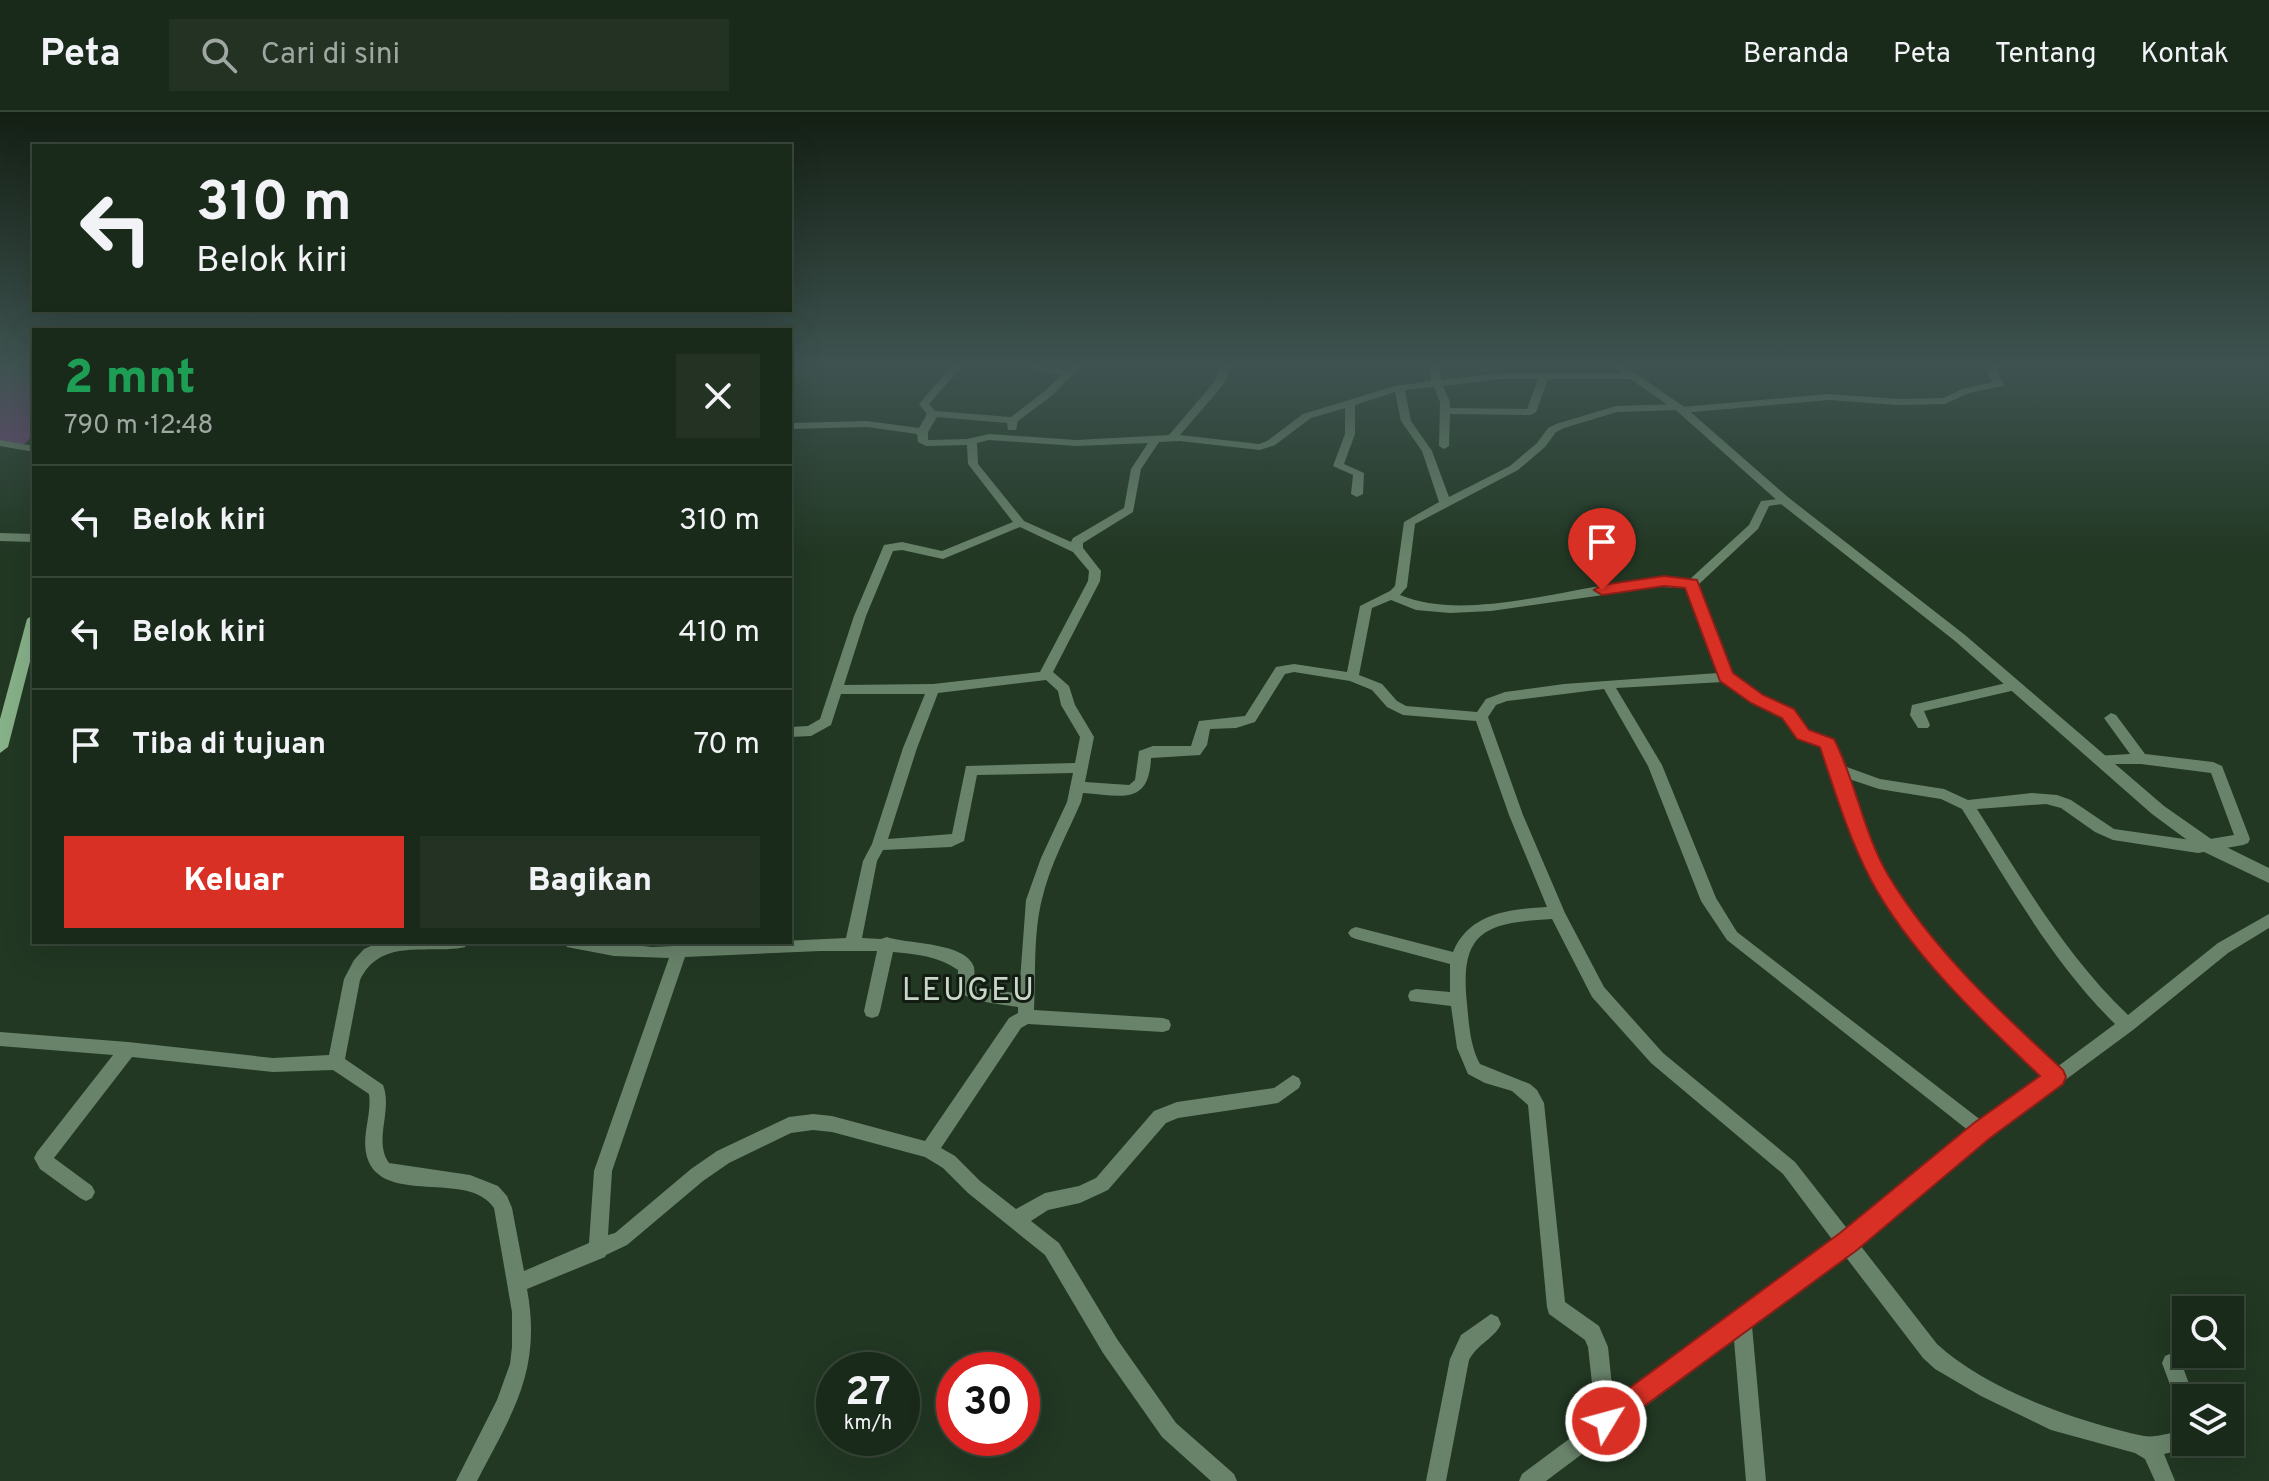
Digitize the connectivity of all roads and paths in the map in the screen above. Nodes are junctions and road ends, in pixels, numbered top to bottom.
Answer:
1 (901, 429) edge
2 (925, 429) edge
3 (1012, 429) edge
4 (1180, 429) edge
5 (1290, 429) edge
6 (1350, 429) edge
7 (1413, 429) edge
8 (1444, 429) edge
9 (1547, 429) edge
10 (1555, 429) edge
11 (1703, 429) edge
12 (923, 432) junction
13 (1550, 432) junction
14 (1011, 437) junction
15 (1172, 438) junction
16 (1156, 439) junction
17 (972, 442) junction
18 (0, 443) edge
19 (1444, 446) dead end
20 (32, 449) edge
21 (1357, 494) dead end
22 (1785, 501) junction
23 (1446, 505) junction
24 (1020, 523) junction
25 (0, 537) edge
26 (32, 538) edge
27 (1077, 549) junction
28 (1692, 584) junction
29 (1390, 595) junction
30 (32, 625) edge
31 (1046, 676) junction
32 (1352, 677) junction
33 (1726, 677) junction
34 (1608, 686) junction
35 (2015, 686) junction
36 (933, 689) junction
37 (835, 690) junction
38 (5, 713) edge
39 (1481, 717) junction
40 (2111, 718) dead end
41 (1923, 725) dead end
42 (792, 732) edge
43 (0, 747) edge
44 (2141, 759) junction
45 (2101, 760) junction
46 (1081, 768) junction
47 (1839, 770) junction
48 (1077, 787) junction
49 (1967, 805) junction
50 (879, 845) junction
51 (2208, 846) junction
52 (2269, 876) edge
53 (1557, 913) junction
54 (2269, 920) edge
55 (1356, 933) dead end
56 (853, 943) junction
57 (887, 943) junction
58 (448, 944) edge
59 (582, 944) edge
60 (654, 947) edge
61 (679, 952) junction
62 (1456, 959) junction
63 (1416, 996) dead end
64 (1458, 1000) junction
65 (1027, 1010) junction
66 (872, 1011) dead end
67 (1163, 1025) dead end
68 (2127, 1025) junction
69 (0, 1039) edge
70 (128, 1049) junction
71 (336, 1062) junction
72 (2056, 1077) junction
73 (1293, 1083) dead end
74 (1982, 1131) junction
75 (929, 1150) junction
76 (86, 1192) dead end
77 (1015, 1220) junction
78 (1849, 1242) junction
79 (598, 1251) junction
80 (519, 1283) junction
81 (1742, 1321) junction
82 (1491, 1324) dead end
83 (1606, 1421) junction
84 (2172, 1442) edge
85 (2150, 1446) junction
86 (466, 1481) edge
87 (1227, 1481) edge
88 (1436, 1481) edge
89 (1529, 1481) edge
90 (1756, 1481) edge
91 (2165, 1481) edge

1 - 12 street
2 - 12 street
3 - 14 street
4 - 15 street
5 - 15 street
6 - 21 street
7 - 23 street
8 - 19 street
9 - 13 street
10 - 13 street
11 - 22 street
12 - 17 street
13 - 23 street
14 - 16 street
14 - 17 street
15 - 16 street
16 - 27 street
17 - 24 street
18 - 20 street
22 - 28 street
22 - 35 street
23 - 29 street
24 - 27 street
24 - 37 street
25 - 26 street
27 - 31 street
28 - 29 street
28 - 33 street
29 - 32 street
30 - 38 main road
31 - 36 street
31 - 46 street
32 - 39 street
32 - 48 street
33 - 34 street
33 - 47 street
34 - 39 street
34 - 74 street
35 - 41 street
35 - 45 street
36 - 37 street
36 - 50 street
37 - 42 street
38 - 43 main road
39 - 53 street
40 - 44 street
44 - 45 street
44 - 51 street
45 - 51 street
46 - 48 street
46 - 50 street
47 - 49 street
47 - 72 street
48 - 65 street
49 - 51 street
49 - 68 street
50 - 56 street
51 - 52 street
53 - 62 street
53 - 78 street
54 - 68 street
55 - 62 street
56 - 57 street
56 - 61 street
57 - 65 street
57 - 66 street
58 - 71 street
59 - 60 street
60 - 61 street
61 - 79 street
62 - 64 street
63 - 64 street
64 - 83 street
65 - 67 street
65 - 75 street
68 - 72 street
69 - 70 street
70 - 71 street
70 - 76 street
71 - 80 street
72 - 74 street
73 - 77 street
74 - 78 street
75 - 77 street
75 - 79 street
77 - 87 street
78 - 81 street
78 - 85 street
79 - 80 street
80 - 86 street
81 - 83 street
81 - 90 street
82 - 88 street
83 - 89 street
84 - 85 street
85 - 91 street

